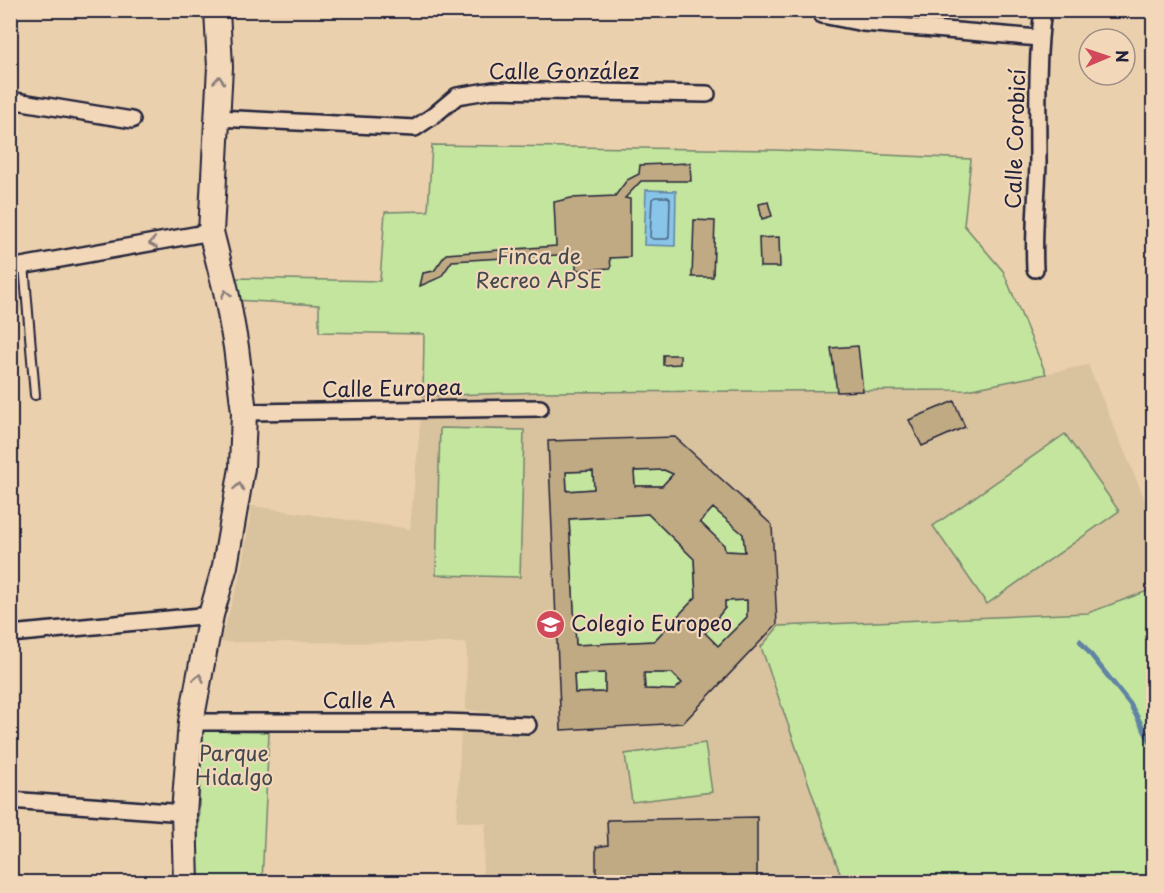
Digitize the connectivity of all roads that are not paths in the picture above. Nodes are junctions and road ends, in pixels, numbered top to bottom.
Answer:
1 (216, 10) edge
2 (1043, 10) edge
3 (822, 15) dead end
4 (1039, 38) junction
5 (707, 93) dead end
6 (10, 100) edge
7 (216, 118) junction
8 (132, 120) dead end
9 (211, 232) junction
10 (17, 267) edge
11 (1035, 269) dead end
12 (35, 395) dead end
13 (540, 408) dead end
14 (244, 412) junction
15 (211, 615) junction
16 (10, 634) edge
17 (190, 722) junction
18 (528, 725) dead end
19 (10, 800) edge
20 (184, 813) junction
21 (186, 882) edge

7 -> 1 main road
2 - 4 street, Calle Corobicí
3 - 4 street
4 - 11 street, Calle Corobicí
5 - 7 street, Calle González
6 - 8 street
7 - 9 main road
9 -> 10 street
14 -> 9 main road
10 - 12 lane
13 - 14 street, Calle Europea
15 -> 14 main road
15 - 16 street
17 -> 15 main road
17 - 18 street, Calle A
17 - 20 main road
19 - 20 street
20 - 21 main road

